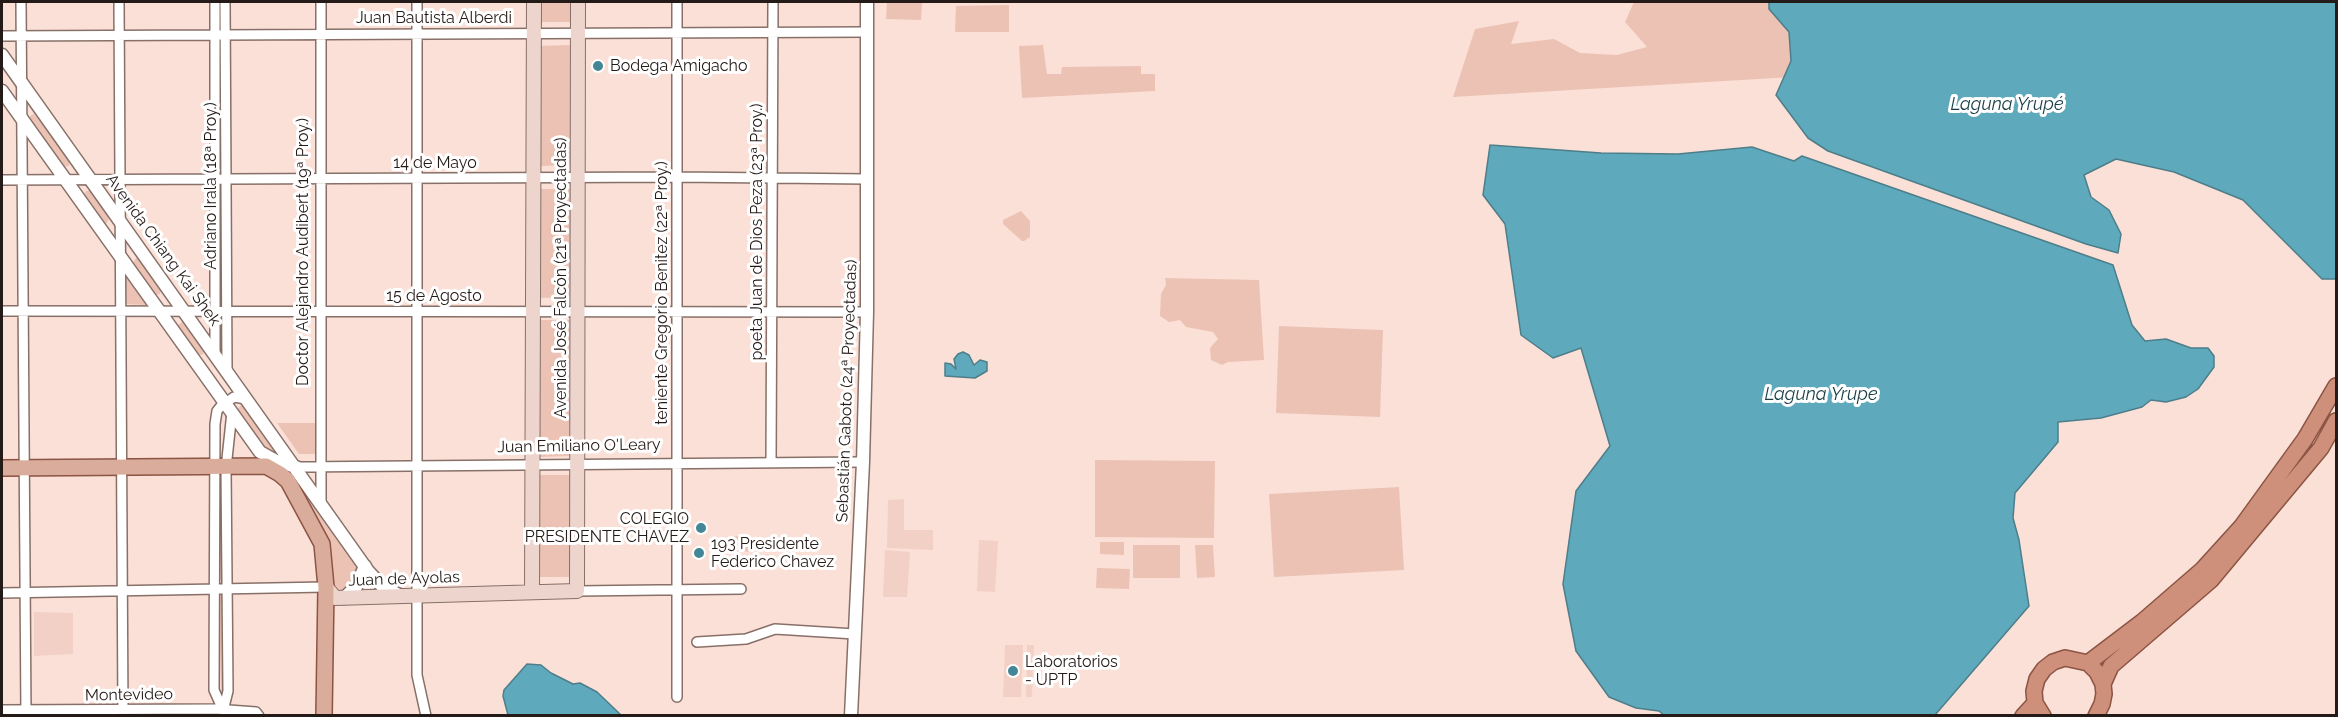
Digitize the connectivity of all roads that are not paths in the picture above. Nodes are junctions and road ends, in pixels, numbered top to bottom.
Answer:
1 (21, 2) edge
2 (119, 2) edge
3 (215, 2) edge
4 (225, 2) edge
5 (321, 2) edge
6 (417, 2) edge
7 (534, 2) edge
8 (578, 2) edge
9 (677, 2) edge
10 (773, 2) edge
11 (867, 2) edge
12 (773, 32) junction
13 (867, 32) junction
14 (320, 33) junction
15 (417, 33) junction
16 (534, 33) junction
17 (578, 33) junction
18 (677, 33) junction
19 (220, 34) junction
20 (21, 35) junction
21 (120, 35) junction
22 (2, 36) edge
23 (2, 55) edge
24 (22, 84) junction
25 (2, 92) edge
26 (21, 118) junction
27 (677, 177) junction
28 (772, 177) junction
29 (417, 178) junction
30 (533, 178) junction
31 (578, 178) junction
32 (120, 179) junction
33 (215, 179) junction
34 (226, 179) junction
35 (321, 179) junction
36 (868, 179) junction
37 (2, 180) edge
38 (21, 180) junction
39 (65, 180) junction
40 (91, 180) junction
41 (121, 222) junction
42 (121, 258) junction
43 (120, 310) junction
44 (2, 311) edge
45 (22, 311) junction
46 (418, 311) junction
47 (533, 311) junction
48 (578, 311) junction
49 (677, 311) junction
50 (772, 311) junction
51 (160, 312) junction
52 (185, 312) junction
53 (215, 312) junction
54 (226, 312) junction
55 (321, 312) junction
56 (867, 312) junction
57 (215, 354) junction
58 (227, 370) junction
59 (2337, 386) edge
60 (248, 399) junction
61 (228, 407) junction
62 (2337, 421) edge
63 (863, 462) junction
64 (677, 463) junction
65 (771, 463) junction
66 (577, 464) junction
67 (532, 465) junction
68 (418, 466) junction
69 (221, 467) junction
70 (296, 467) junction
71 (322, 467) junction
72 (2, 468) edge
73 (24, 468) junction
74 (122, 468) junction
75 (321, 502) junction
76 (365, 566) junction
77 (215, 589) junction
78 (227, 589) junction
79 (741, 589) dead end
80 (122, 590) junction
81 (532, 591) junction
82 (577, 591) junction
83 (677, 591) junction
84 (2, 593) edge
85 (25, 593) junction
86 (335, 594) junction
87 (418, 595) junction
88 (399, 596) junction
89 (855, 634) junction
90 (697, 642) dead end
91 (2088, 663) junction
92 (2103, 684) junction
93 (677, 698) dead end
94 (2039, 709) edge
95 (2, 710) edge
96 (26, 713) edge
97 (123, 713) edge
98 (223, 713) edge
99 (258, 714) edge
100 (324, 716) edge
101 (426, 716) edge
102 (851, 716) edge
103 (2023, 716) edge
104 (2096, 716) edge

1 - 20 street
2 - 21 street
3 - 19 street, Adriano Irala (18ª Proy.)
4 - 19 street, Adriano Irala (18ª Proy.)
5 - 14 street, Doctor Alejandro Audibert (19ª Proy.)
6 - 15 street
7 - 16 main road, Avenida José Falcón (21ª Proyectadas)
8 - 17 main road, Avenida José Falcón (21ª Proyectadas)
9 - 18 street, teniente Gregorio Benitez (22ª Proy.)
10 - 12 street, poeta Juan de Dios Peza (23ª Proy.)
11 - 13 street
12 - 13 street, Juan Bautista Alberdi
12 - 18 street, Juan Bautista Alberdi
12 - 28 street, poeta Juan de Dios Peza (23ª Proy.)
13 - 36 street, Sebastián Gaboto (24ª Proyectadas)
14 - 15 street, Juan Bautista Alberdi
14 - 19 street, Juan Bautista Alberdi
14 - 35 street, Doctor Alejandro Audibert (19ª Proy.)
15 - 16 street, Juan Bautista Alberdi
15 - 29 street
16 - 17 street, Juan Bautista Alberdi
16 - 30 main road, Avenida José Falcón (21ª Proyectadas)
17 - 18 street, Juan Bautista Alberdi
17 - 31 main road, Avenida José Falcón (21ª Proyectadas)
18 - 27 street, teniente Gregorio Benitez (22ª Proy.)
19 - 21 street, Juan Bautista Alberdi
19 - 33 street, Adriano Irala (18ª Proy.)
19 - 34 street, Adriano Irala (18ª Proy.)
20 - 21 street, Juan Bautista Alberdi
20 - 22 street, Juan Bautista Alberdi
20 - 24 street
21 - 32 street
23 - 24 street, Avenida Chiang Kai Shek
24 - 26 street
24 - 40 street, Avenida Chiang Kai Shek
25 - 26 street
26 - 38 street
26 - 39 street
27 - 28 street, 14 de Mayo
27 - 31 street, 14 de Mayo
27 - 49 street, teniente Gregorio Benitez (22ª Proy.)
28 - 36 street, 14 de Mayo
28 - 50 street, poeta Juan de Dios Peza (23ª Proy.)
29 - 30 street, 14 de Mayo
29 - 35 street, 14 de Mayo
29 - 46 street
30 - 31 street, 14 de Mayo
30 - 47 main road, Avenida José Falcón (21ª Proyectadas)
31 - 48 main road, Avenida José Falcón (21ª Proyectadas)
32 - 33 street, 14 de Mayo
32 - 40 street, 14 de Mayo
32 - 41 street
33 - 34 street, 14 de Mayo
33 - 53 street, Adriano Irala (18ª Proy.)
34 - 35 street, 14 de Mayo
34 - 54 street, Adriano Irala (18ª Proy.)
35 - 55 street, Doctor Alejandro Audibert (19ª Proy.)
36 - 56 street, Sebastián Gaboto (24ª Proyectadas)
37 - 38 street, 14 de Mayo
38 - 39 street, 14 de Mayo
38 - 45 street
39 - 40 street, 14 de Mayo
39 - 42 street
40 - 41 street, Avenida Chiang Kai Shek
41 - 42 street
41 - 52 street, Avenida Chiang Kai Shek
42 - 43 street
42 - 51 street
43 - 45 street, 15 de Agosto
43 - 51 street, 15 de Agosto
43 - 74 street
44 - 45 street, 15 de Agosto
45 - 73 street
46 - 47 street, 15 de Agosto
46 - 55 street, 15 de Agosto
46 - 68 street
47 - 48 street, 15 de Agosto
47 - 67 main road, Avenida José Falcón (21ª Proyectadas)
48 - 49 street, 15 de Agosto
48 - 66 main road, Avenida José Falcón (21ª Proyectadas)
49 - 50 street, 15 de Agosto
49 - 64 street, teniente Gregorio Benitez (22ª Proy.)
50 - 56 street, 15 de Agosto
50 - 65 street, poeta Juan de Dios Peza (23ª Proy.)
51 - 52 street, 15 de Agosto
51 - 61 street
52 - 53 street, 15 de Agosto
52 - 57 street, Avenida Chiang Kai Shek
53 - 54 street, 15 de Agosto
53 - 57 street, Adriano Irala (18ª Proy.)
54 - 55 street, 15 de Agosto
54 - 58 street, Adriano Irala (18ª Proy.)
55 - 71 street, Doctor Alejandro Audibert (19ª Proy.)
56 - 63 street, Sebastián Gaboto (24ª Proyectadas)
57 - 58 street, Avenida Chiang Kai Shek
58 - 60 street, Avenida Chiang Kai Shek
59 - 91 highway
60 - 61 street
60 - 70 street, Avenida Chiang Kai Shek
61 - 69 street
61 - 69 street
61 - 70 street
62 - 92 highway
63 - 65 street, Juan Emiliano O'Leary
63 - 89 street, Sebastián Gaboto (24ª Proyectadas)
64 - 65 street, Juan Emiliano O'Leary
64 - 66 street, Juan Emiliano O'Leary
64 - 83 street, teniente Gregorio Benitez (22ª Proy.)
66 - 67 street, Juan Emiliano O'Leary
66 - 82 main road, Avenida José Falcón (21ª Proyectadas)
67 - 68 street, Juan Emiliano O'Leary
67 - 81 main road, Avenida José Falcón (21ª Proyectadas)
68 - 71 street, Juan Emiliano O'Leary
68 - 87 street
69 - 74 main road
69 - 77 street
69 - 78 street
69 - 86 main road
70 - 71 street, Juan Emiliano O'Leary
70 - 75 street, Avenida Chiang Kai Shek
71 - 75 street, Doctor Alejandro Audibert (19ª Proy.)
72 - 73 main road
73 - 74 main road
73 - 85 street
74 - 80 street
75 - 76 street, Avenida Chiang Kai Shek
76 - 86 street
76 - 88 street, Avenida Chiang Kai Shek
77 - 78 street, Juan de Ayolas
77 - 80 street, Juan de Ayolas
77 - 98 street
78 - 86 street, Juan de Ayolas
78 - 98 street
79 - 83 street, Juan de Ayolas
80 - 85 street, Juan de Ayolas
80 - 97 street
81 - 82 main road, Juan de Ayolas
81 - 87 main road, Juan de Ayolas
82 - 83 street, Juan de Ayolas
83 - 93 street, teniente Gregorio Benitez (22ª Proy.)
84 - 85 street, Juan de Ayolas
85 - 96 street
86 - 88 main road, Juan de Ayolas
86 - 100 main road
87 - 88 main road, Juan de Ayolas
87 - 101 street
89 - 90 street
89 - 102 street, Sebastián Gaboto (24ª Proyectadas)
91 - 92 highway
91 - 94 highway
92 - 104 highway
94 - 103 highway
95 - 96 street, Montevideo
96 - 97 street, Montevideo
97 - 98 street, Montevideo
98 - 99 street, Montevideo

